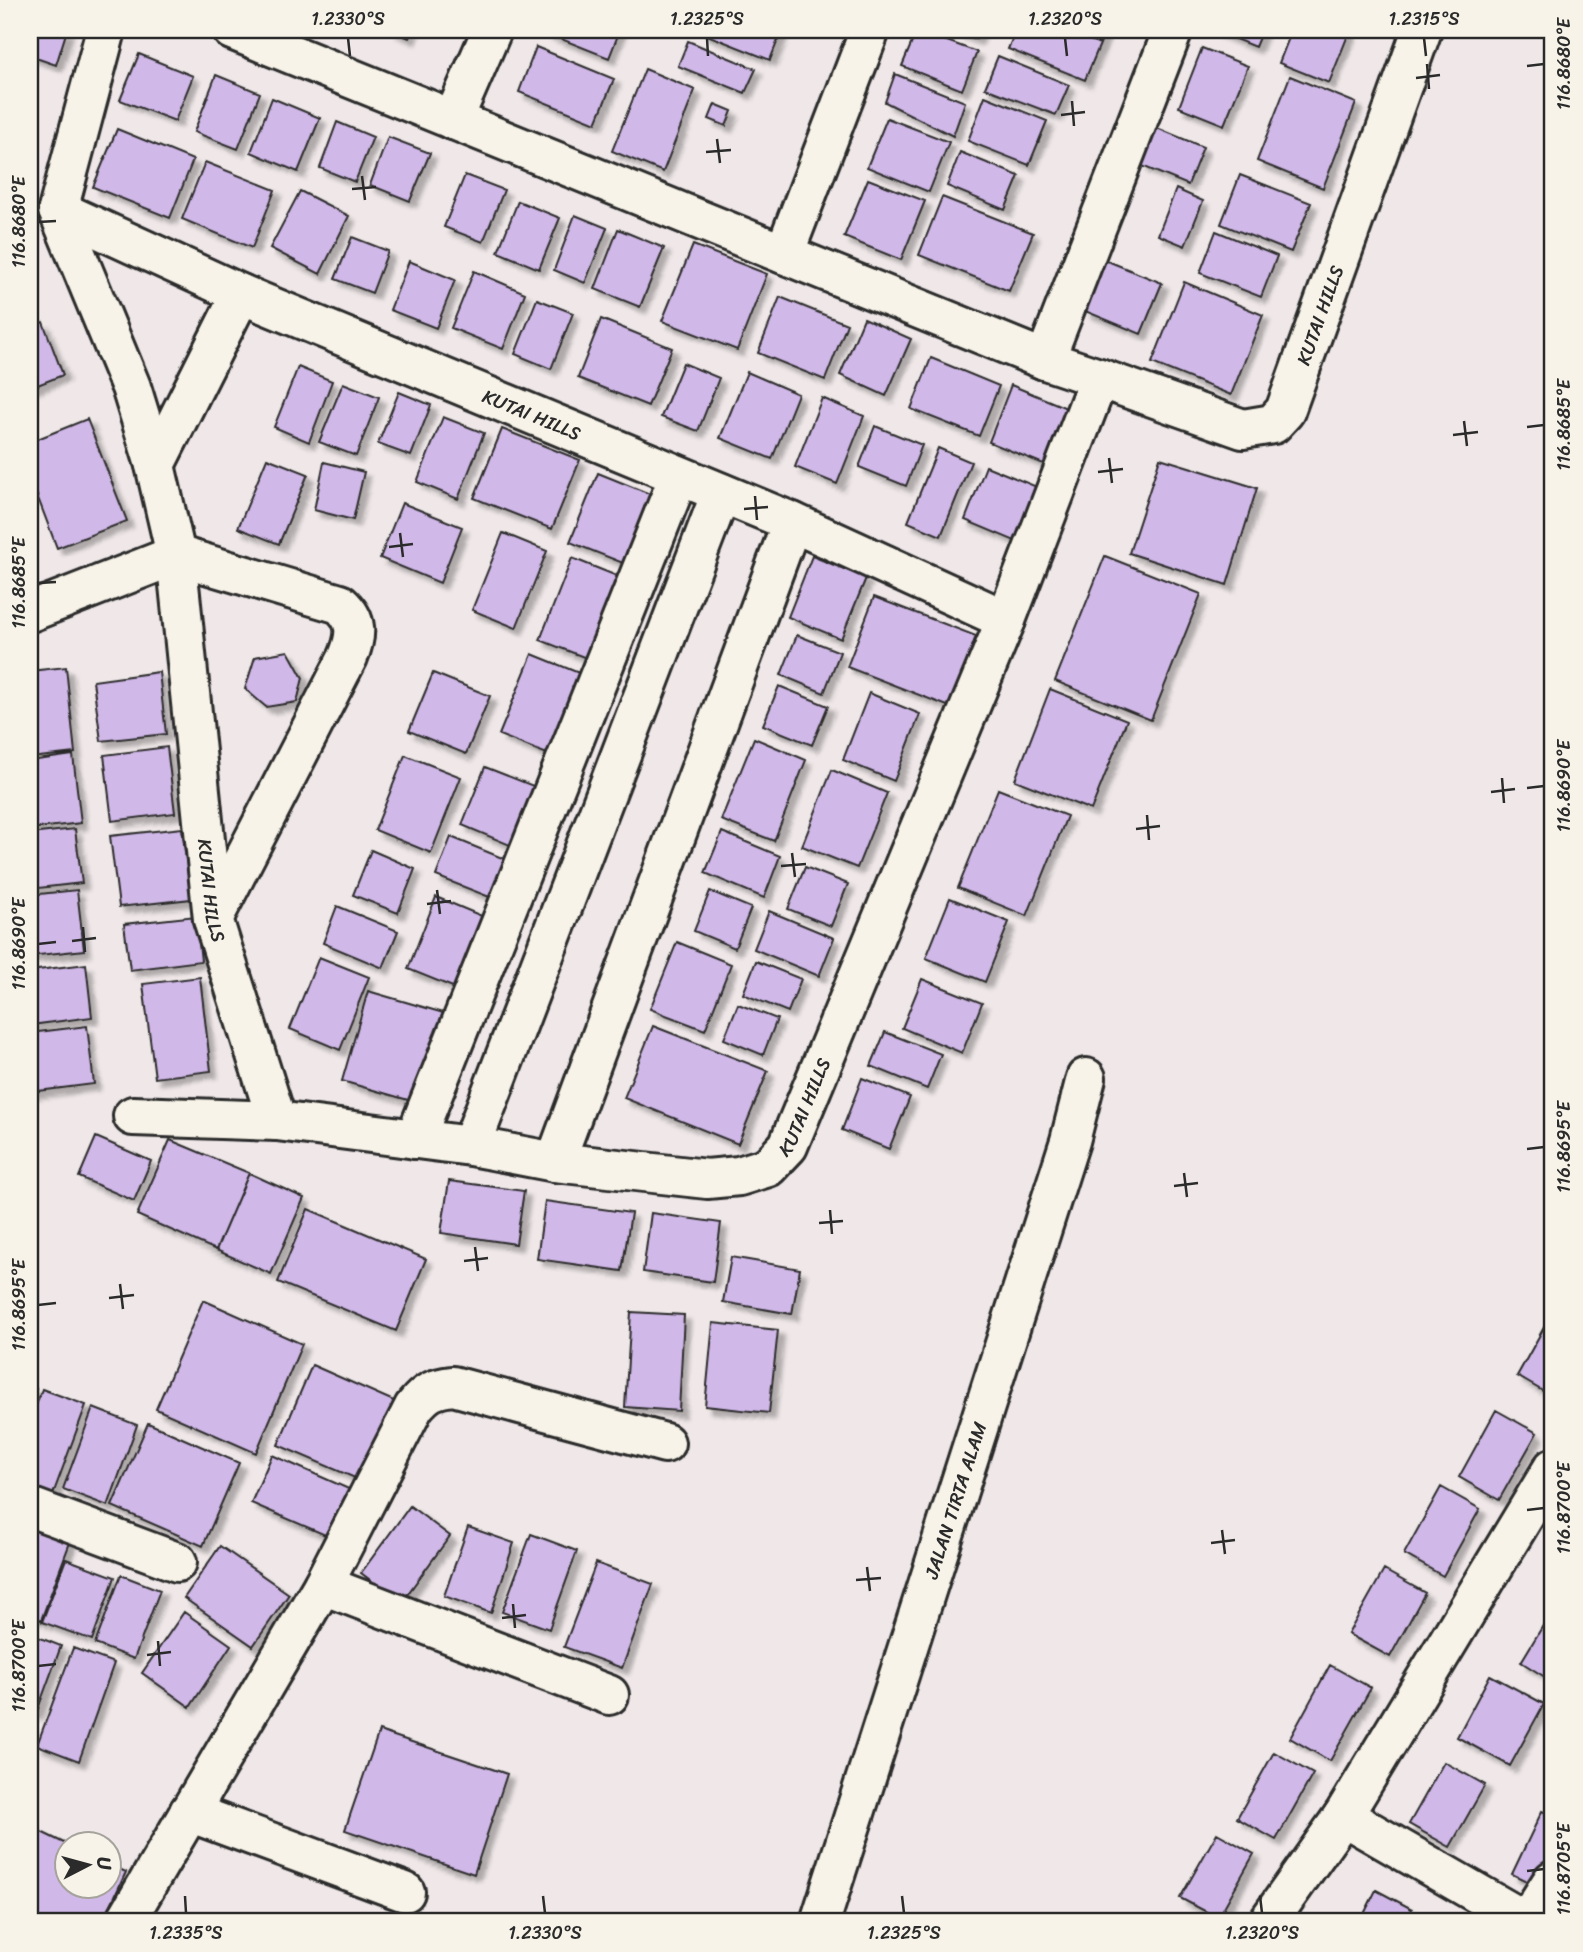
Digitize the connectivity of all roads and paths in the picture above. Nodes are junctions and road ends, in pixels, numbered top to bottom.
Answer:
1 (106, 30) edge
2 (232, 30) edge
3 (492, 30) edge
4 (870, 30) edge
5 (1173, 30) edge
6 (1422, 30) edge
7 (453, 120) junction
8 (58, 209) junction
9 (785, 254) junction
10 (241, 294) junction
11 (1045, 360) junction
12 (1099, 378) junction
13 (155, 465) junction
14 (679, 476) junction
15 (721, 493) junction
16 (792, 522) junction
17 (176, 555) junction
18 (30, 612) edge
19 (1006, 620) junction
20 (213, 919) junction
21 (1086, 1078) dead end
22 (133, 1116) dead end
23 (277, 1121) junction
24 (415, 1139) junction
25 (471, 1146) junction
26 (555, 1162) junction
27 (665, 1443) dead end
28 (1553, 1468) edge
29 (30, 1507) edge
30 (177, 1562) dead end
31 (323, 1585) junction
32 (609, 1695) dead end
33 (189, 1812) junction
34 (1343, 1816) junction
35 (1553, 1880) edge
36 (405, 1892) dead end
37 (125, 1922) edge
38 (820, 1922) edge
39 (1268, 1922) edge
40 (1527, 1922) edge

1 - 8 street
2 - 7 street, KUTAI HILLS
3 - 7 street
4 - 9 street
5 - 11 street
6 - 12 street, KUTAI HILLS
7 - 9 street, KUTAI HILLS
8 - 10 street, KUTAI HILLS
8 - 13 street, KUTAI HILLS
9 - 11 street, KUTAI HILLS
10 - 13 street
10 - 14 street, KUTAI HILLS
11 - 12 street, KUTAI HILLS
12 - 19 street, KUTAI HILLS
13 - 17 street, KUTAI HILLS
14 - 15 street, KUTAI HILLS
14 - 24 street
15 - 16 street, KUTAI HILLS
15 - 25 street
16 - 19 street, KUTAI HILLS
16 - 26 street
17 - 18 street
17 - 20 street, KUTAI HILLS
17 - 20 street
19 - 26 street, KUTAI HILLS
20 - 23 street, KUTAI HILLS
21 - 38 street, JALAN TIRTA ALAM
22 - 23 street, KUTAI HILLS
23 - 24 street, KUTAI HILLS
24 - 25 street, KUTAI HILLS
25 - 26 street, KUTAI HILLS
27 - 31 street
28 - 34 street
29 - 30 street
31 - 32 street
31 - 33 street
33 - 36 street
33 - 37 street
34 - 39 street
34 - 40 street
35 - 40 street

